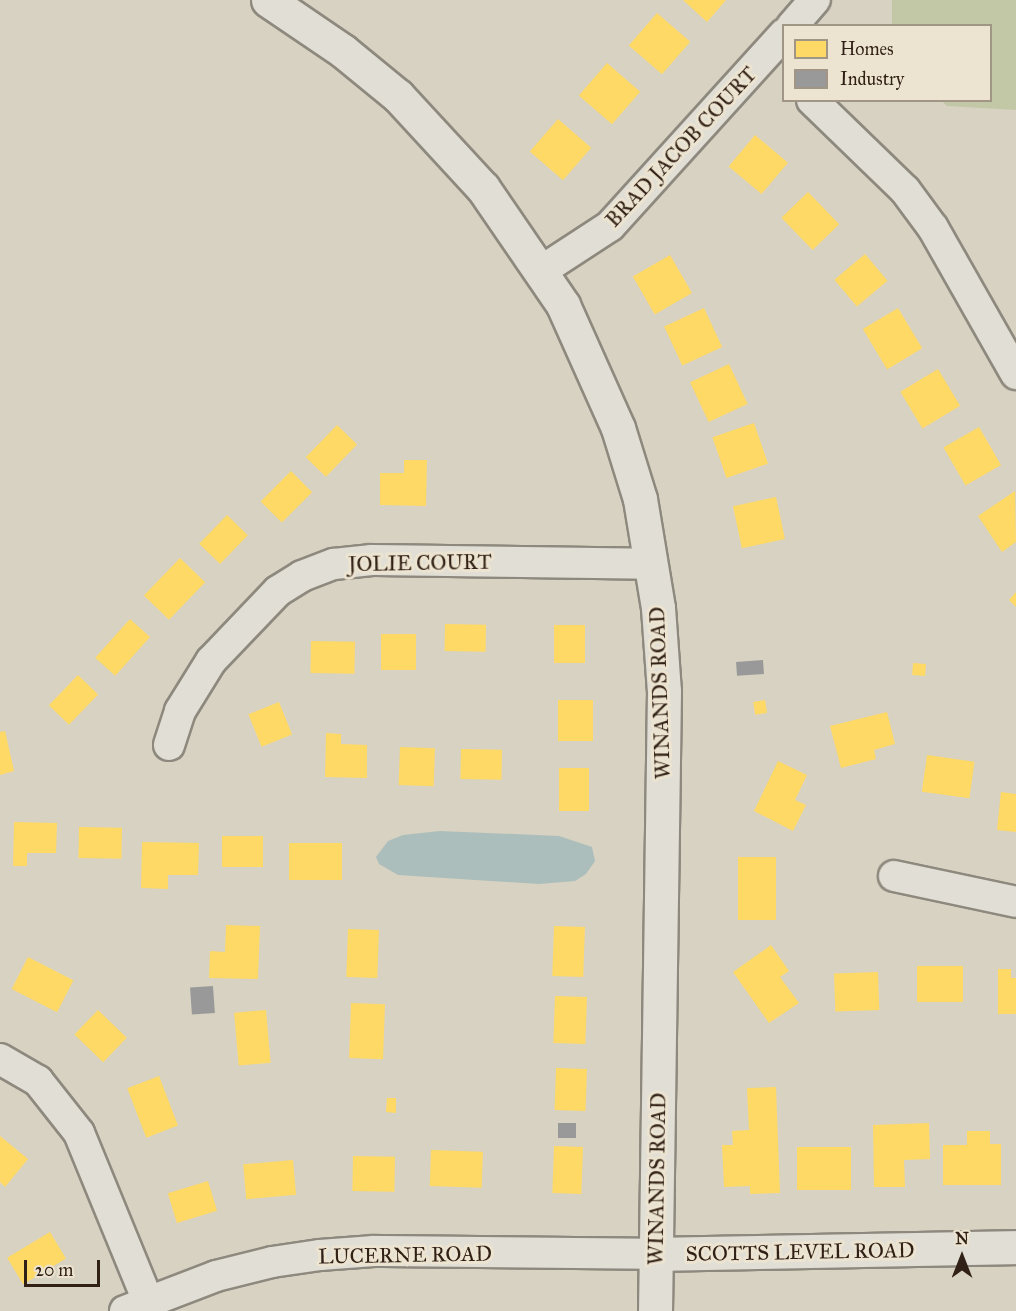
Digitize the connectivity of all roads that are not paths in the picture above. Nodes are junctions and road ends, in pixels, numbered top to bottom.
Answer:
1 (268, 0) edge
2 (815, 0) edge
3 (794, 24) edge
4 (782, 37) edge
5 (774, 65) edge
6 (814, 102) edge
7 (541, 271) junction
8 (1016, 374) edge
9 (652, 564) junction
10 (169, 745) dead end
11 (894, 876) dead end
12 (1016, 902) edge
13 (0, 1059) edge
14 (1016, 1247) edge
15 (657, 1254) junction
16 (137, 1306) edge
17 (655, 1311) edge

1 - 7 street, WINANDS ROAD
2 - 3 street
4 - 5 street, BRAD JACOB COURT
5 - 7 street, BRAD JACOB COURT
6 - 8 street
7 - 9 street, WINANDS ROAD
9 - 10 street, JOLIE COURT
9 - 15 street, WINANDS ROAD
11 - 12 street
13 - 16 street
14 - 15 street, SCOTTS LEVEL ROAD
15 - 16 street, LUCERNE ROAD
15 - 17 street, WINANDS ROAD

